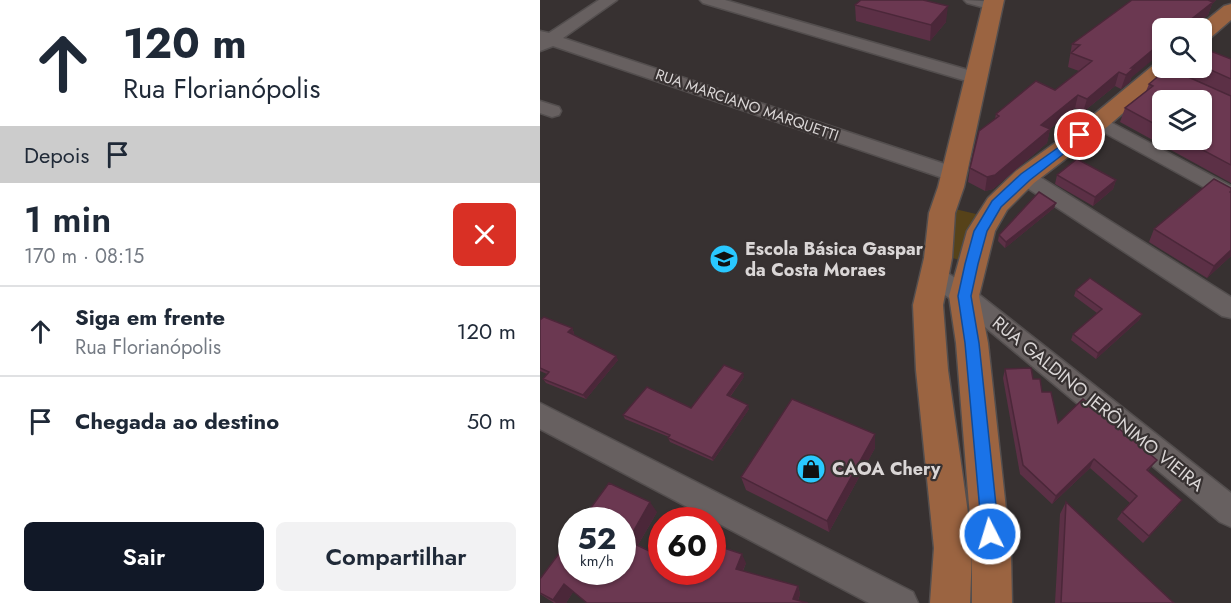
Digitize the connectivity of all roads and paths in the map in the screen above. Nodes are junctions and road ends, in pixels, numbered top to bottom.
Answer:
1 (609, 0) edge
2 (708, 0) edge
3 (986, 2) edge
4 (1231, 10) edge
5 (1212, 26) edge
6 (544, 41) edge
7 (976, 78) junction
8 (1161, 78) edge
9 (1099, 122) junction
10 (1025, 177) junction
11 (952, 180) junction
12 (1231, 195) edge
13 (997, 204) junction
14 (935, 276) junction
15 (964, 296) junction
16 (1231, 309) edge
17 (540, 415) edge
18 (1231, 512) edge
19 (902, 603) edge
20 (950, 603) edge
21 (992, 603) edge

1 - 6 street
2 - 7 street
3 - 7 main road
4 - 5 main road
6 - 11 street, RUA MARCIANO MARQUETTI
7 - 11 main road
8 - 9 main road
9 - 10 main road
9 - 12 street
10 - 13 main road
10 - 16 street
11 - 13 main road
11 - 14 main road
13 - 15 main road
14 - 15 street, RUA GALDINO JERÔNIMO VIEIRA
14 - 20 main road
15 - 18 street, RUA GALDINO JERÔNIMO VIEIRA
15 - 21 main road
17 - 19 street

